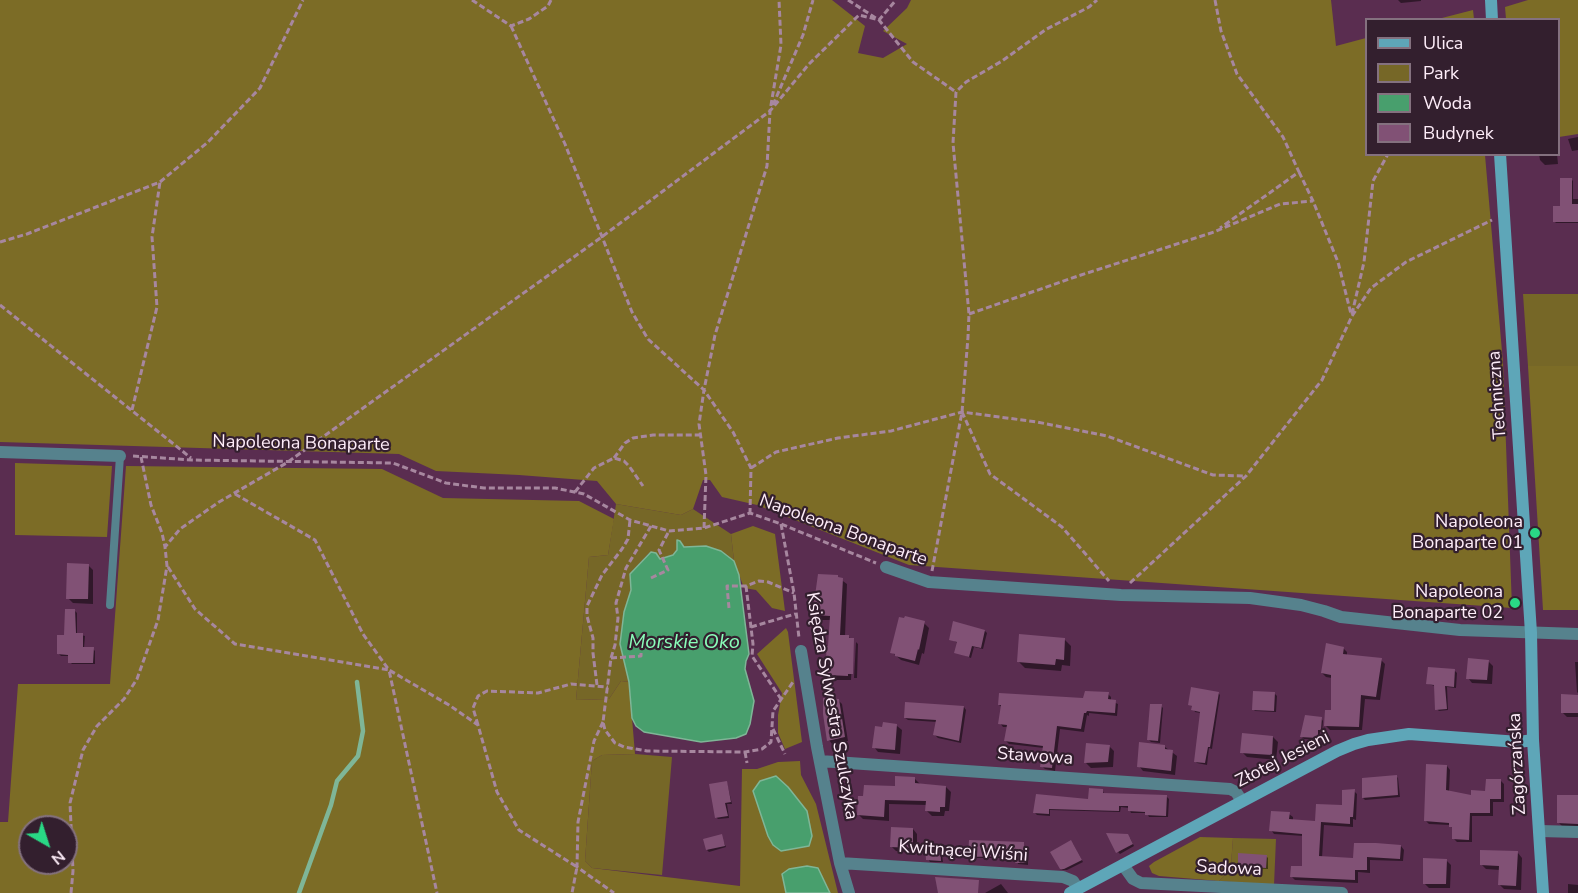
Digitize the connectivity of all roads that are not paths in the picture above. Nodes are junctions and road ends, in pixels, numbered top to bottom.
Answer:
1 (1491, 0) edge
2 (1492, 18) edge
3 (1500, 156) edge
4 (0, 452) edge
5 (120, 456) joint
6 (886, 567) road end
7 (110, 605) dead end
8 (1531, 633) junction
9 (1578, 634) edge
10 (801, 651) road end
11 (1533, 740) junction
12 (820, 761) junction
13 (1242, 801) junction
14 (1540, 831) junction
15 (1578, 832) edge
16 (840, 862) junction
17 (1123, 865) junction
18 (1074, 891) edge
19 (849, 893) edge
20 (1342, 893) edge
21 (1543, 893) edge

1 - 2 street
3 - 8 street, Techniczna
4 - 5 street
5 - 7 lane
6 - 8 street, Napoleona Bonaparte
8 - 9 street, Napoleona Bonaparte
8 - 11 street, Zagórzańska
10 - 12 street, Księdza Sylwestra Szulczyka
11 - 13 street, Złotej Jesieni
11 - 14 street, Zagórzańska
12 - 13 street, Stawowa
12 - 16 street, Księdza Sylwestra Szulczyka
13 - 17 street, Złotej Jesieni
14 - 15 street
14 - 21 street, Zagórzańska
16 - 18 street, Kwitnącej Wiśni
16 - 19 street, Księdza Sylwestra Szulczyka
17 - 18 street, Złotej Jesieni
17 - 20 street, Sadowa

